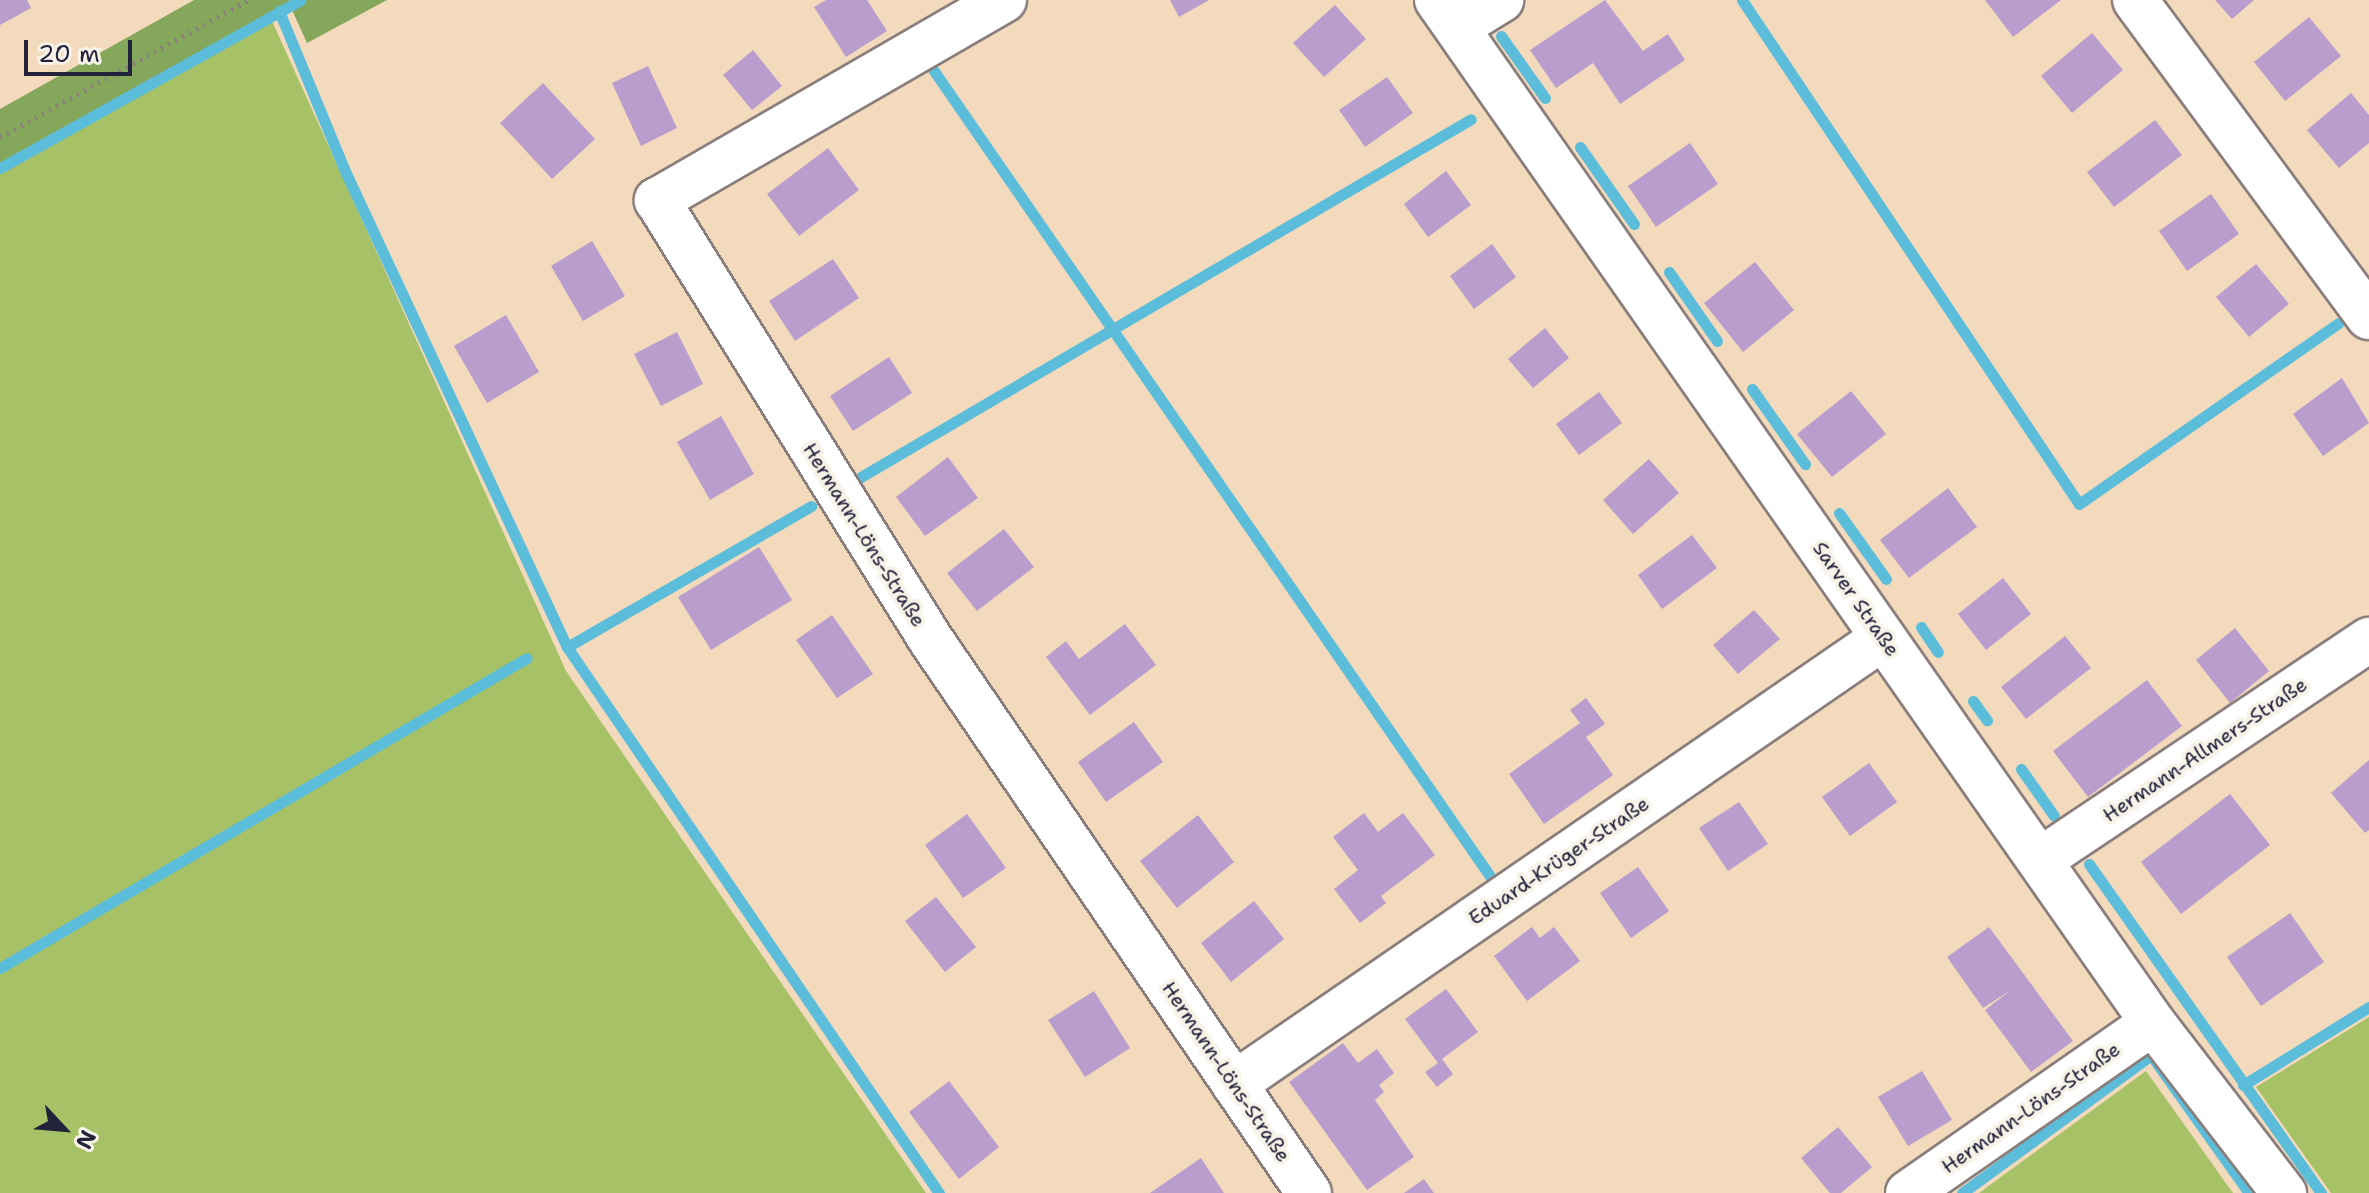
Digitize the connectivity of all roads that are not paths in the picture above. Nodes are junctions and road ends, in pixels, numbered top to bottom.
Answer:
1 (1004, 0) edge
2 (1501, 0) edge
3 (2135, 0) edge
4 (1447, 14) edge
5 (2369, 317) edge
6 (1883, 638) junction
7 (2369, 640) edge
8 (2040, 860) junction
9 (2153, 1023) junction
10 (1234, 1084) junction
11 (1309, 1193) edge
12 (1908, 1193) edge
13 (2284, 1193) edge

1 - 10 street, Hermann-Löns-Straße
2 - 4 street
3 - 5 street
4 - 6 street, Sarver Straße
6 - 8 street, Sarver Straße
6 - 10 street, Eduard-Krüger-Straße
7 - 8 street, Hermann-Allmers-Straße
8 - 9 street, Sarver Straße
9 - 12 street, Hermann-Löns-Straße
9 - 13 street, Sarver Straße
10 - 11 street, Hermann-Löns-Straße

